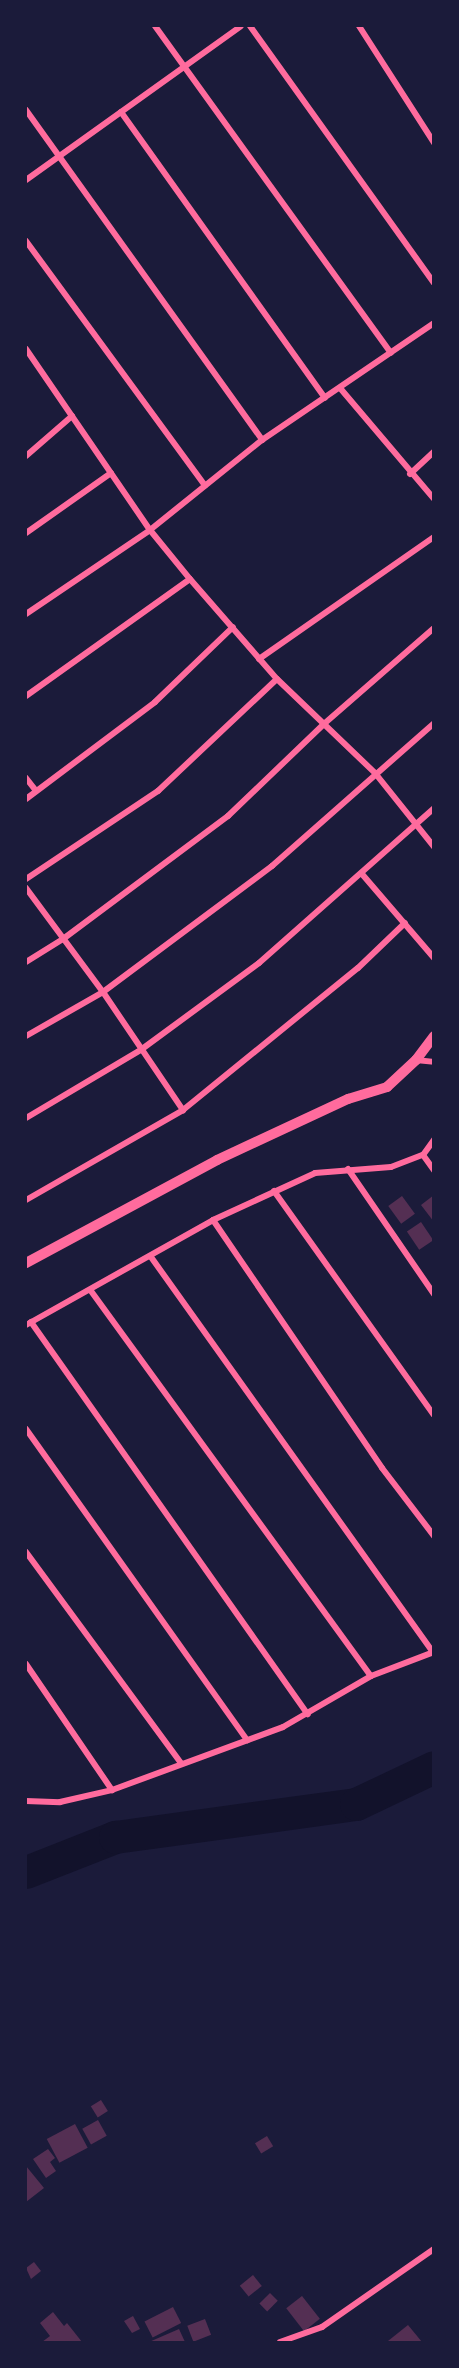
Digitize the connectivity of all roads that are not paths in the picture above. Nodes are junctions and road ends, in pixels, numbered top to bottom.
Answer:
1 (155, 26) edge
2 (241, 26) edge
3 (250, 26) edge
4 (359, 26) edge
5 (184, 67) junction
6 (26, 110) edge
7 (121, 112) junction
8 (434, 143) edge
9 (59, 157) junction
10 (26, 180) edge
11 (26, 241) edge
12 (434, 283) edge
13 (434, 323) edge
14 (26, 349) edge
15 (390, 353) junction
16 (340, 388) junction
17 (325, 398) junction
18 (72, 416) junction
19 (262, 441) junction
20 (434, 452) edge
21 (26, 456) edge
22 (111, 473) junction
23 (410, 474) junction
24 (205, 486) junction
25 (434, 499) edge
26 (150, 530) junction
27 (26, 533) edge
28 (434, 537) edge
29 (190, 579) junction
30 (26, 614) edge
31 (233, 627) junction
32 (434, 628) edge
33 (259, 658) junction
34 (277, 679) junction
35 (26, 696) edge
36 (325, 723) junction
37 (434, 723) edge
38 (375, 773) junction
39 (26, 778) edge
40 (36, 791) junction
41 (26, 799) edge
42 (434, 808) edge
43 (413, 825) junction
44 (434, 847) edge
45 (362, 874) junction
46 (26, 879) edge
47 (26, 888) edge
48 (405, 923) junction
49 (63, 939) junction
50 (434, 958) edge
51 (26, 962) edge
52 (103, 992) junction
53 (26, 1036) edge
54 (434, 1036) edge
55 (142, 1049) junction
56 (416, 1060) junction
57 (434, 1062) edge
58 (183, 1110) junction
59 (26, 1118) edge
60 (434, 1140) edge
61 (423, 1155) junction
62 (348, 1169) junction
63 (434, 1170) edge
64 (274, 1191) junction
65 (26, 1200) edge
66 (213, 1220) junction
67 (151, 1257) junction
68 (26, 1263) edge
69 (91, 1291) junction
70 (434, 1294) edge
71 (28, 1323) edge
72 (434, 1415) edge
73 (26, 1428) edge
74 (434, 1536) edge
75 (26, 1552) edge
76 (433, 1652) edge
77 (26, 1664) edge
78 (371, 1676) junction
79 (308, 1714) junction
80 (247, 1740) junction
81 (181, 1763) junction
82 (112, 1790) junction
83 (27, 1799) edge
84 (434, 2249) edge
85 (280, 2343) edge

1 - 5 street
2 - 5 street
3 - 12 street
4 - 8 street
5 - 7 street
5 - 15 street
6 - 9 street
7 - 9 street
7 - 17 street
9 - 10 street
9 - 19 street
11 - 24 street
13 - 15 street
14 - 18 street
15 - 16 street
16 - 17 street
16 - 23 street
17 - 19 street
18 - 21 street
18 - 22 street
19 - 24 street
20 - 23 street
22 - 26 street
22 - 27 street
23 - 25 street
24 - 26 street
26 - 29 street
26 - 30 street
28 - 33 street
29 - 31 street
29 - 35 street
31 - 33 street
31 - 40 street
32 - 36 street
33 - 34 street
34 - 36 street
34 - 46 street
36 - 38 street
36 - 49 street
37 - 38 street
38 - 43 street
38 - 52 street
39 - 40 street
40 - 41 street
42 - 43 street
43 - 44 street
43 - 45 street
45 - 48 street
45 - 55 street
47 - 49 street
48 - 50 street
48 - 58 street
49 - 51 street
49 - 52 street
52 - 53 street
52 - 55 street
54 - 56 street
55 - 58 street
55 - 59 street
56 - 57 street
56 - 68 street
58 - 65 street
60 - 61 street
61 - 62 street
61 - 63 street
62 - 64 street
62 - 70 street
64 - 66 street
64 - 72 street
66 - 67 street
66 - 74 street
67 - 69 street
67 - 76 street
69 - 71 street
69 - 78 street
71 - 79 street
73 - 80 street
75 - 81 street
76 - 78 street
77 - 82 street
78 - 79 street
79 - 80 street
80 - 81 street
81 - 82 street
82 - 83 street
84 - 85 street

